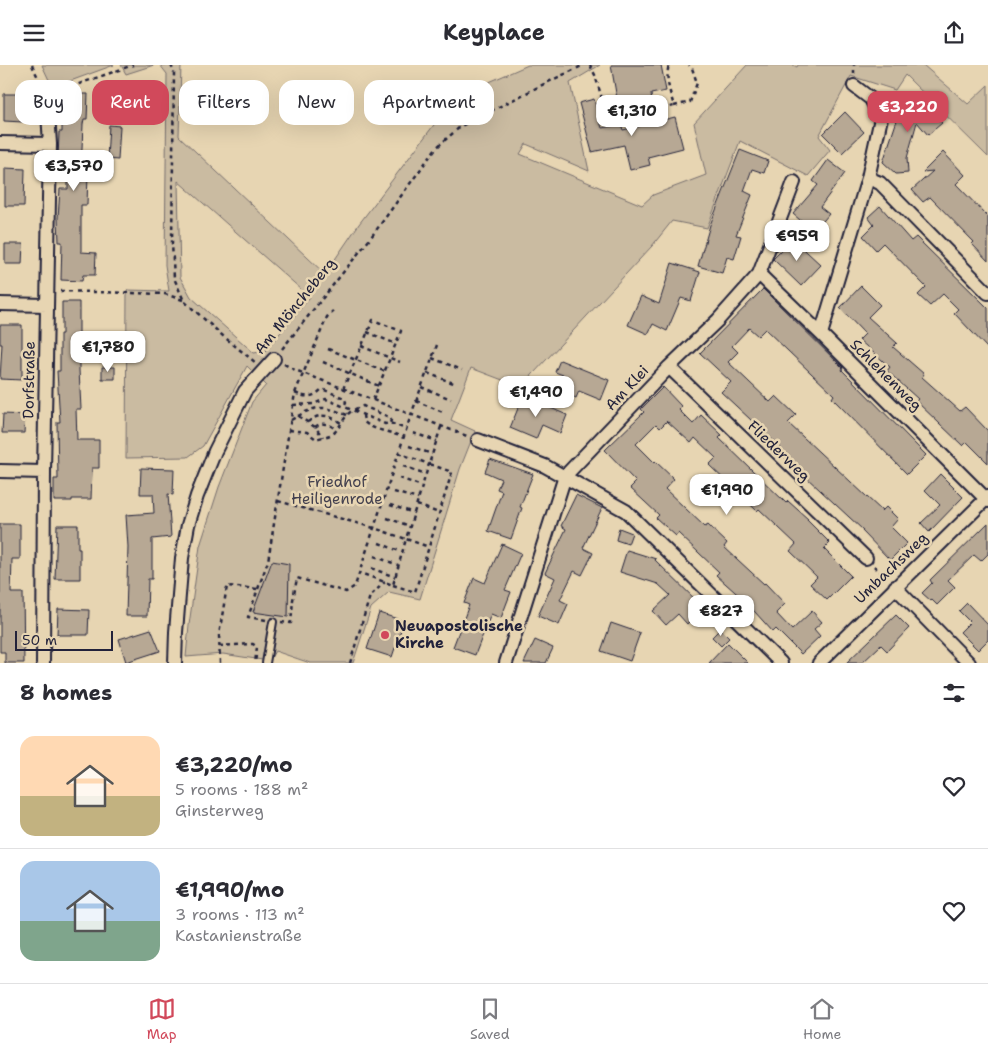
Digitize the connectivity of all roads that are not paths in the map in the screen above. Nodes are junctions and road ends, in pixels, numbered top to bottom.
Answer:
1 (854, 86) dead end
2 (49, 125) edge
3 (0, 143) edge
4 (50, 143) junction
5 (868, 178) junction
6 (794, 182) dead end
7 (759, 274) junction
8 (988, 293) edge
9 (0, 303) edge
10 (47, 305) junction
11 (821, 334) junction
12 (274, 359) road end
13 (669, 367) junction
14 (478, 440) road end
15 (0, 471) edge
16 (44, 472) junction
17 (565, 476) junction
18 (987, 499) edge
19 (866, 558) road end
20 (895, 587) junction
21 (273, 622) road end
22 (43, 663) edge
23 (175, 663) edge
24 (266, 663) edge
25 (506, 663) edge
26 (781, 663) edge
27 (819, 663) edge
28 (969, 663) edge

1 - 5 street
2 - 4 street, Dorfstraße
3 - 4 street
4 - 10 street, Dorfstraße
5 - 8 street
5 - 11 street
6 - 7 street, Am Klei
7 - 11 street, Schlehenweg
7 - 13 street, Am Klei
9 - 10 street
10 - 16 street, Dorfstraße
11 - 18 street, Schlehenweg
12 - 23 street, Am Möncheberg
13 - 17 street, Am Klei
13 - 19 street, Fliederweg
14 - 17 street
15 - 16 street
16 - 22 street, Dorfstraße
17 - 25 street, Am Klei
17 - 26 street
18 - 20 street, Umbachsweg
20 - 27 street, Umbachsweg
20 - 28 street
21 - 24 lane

